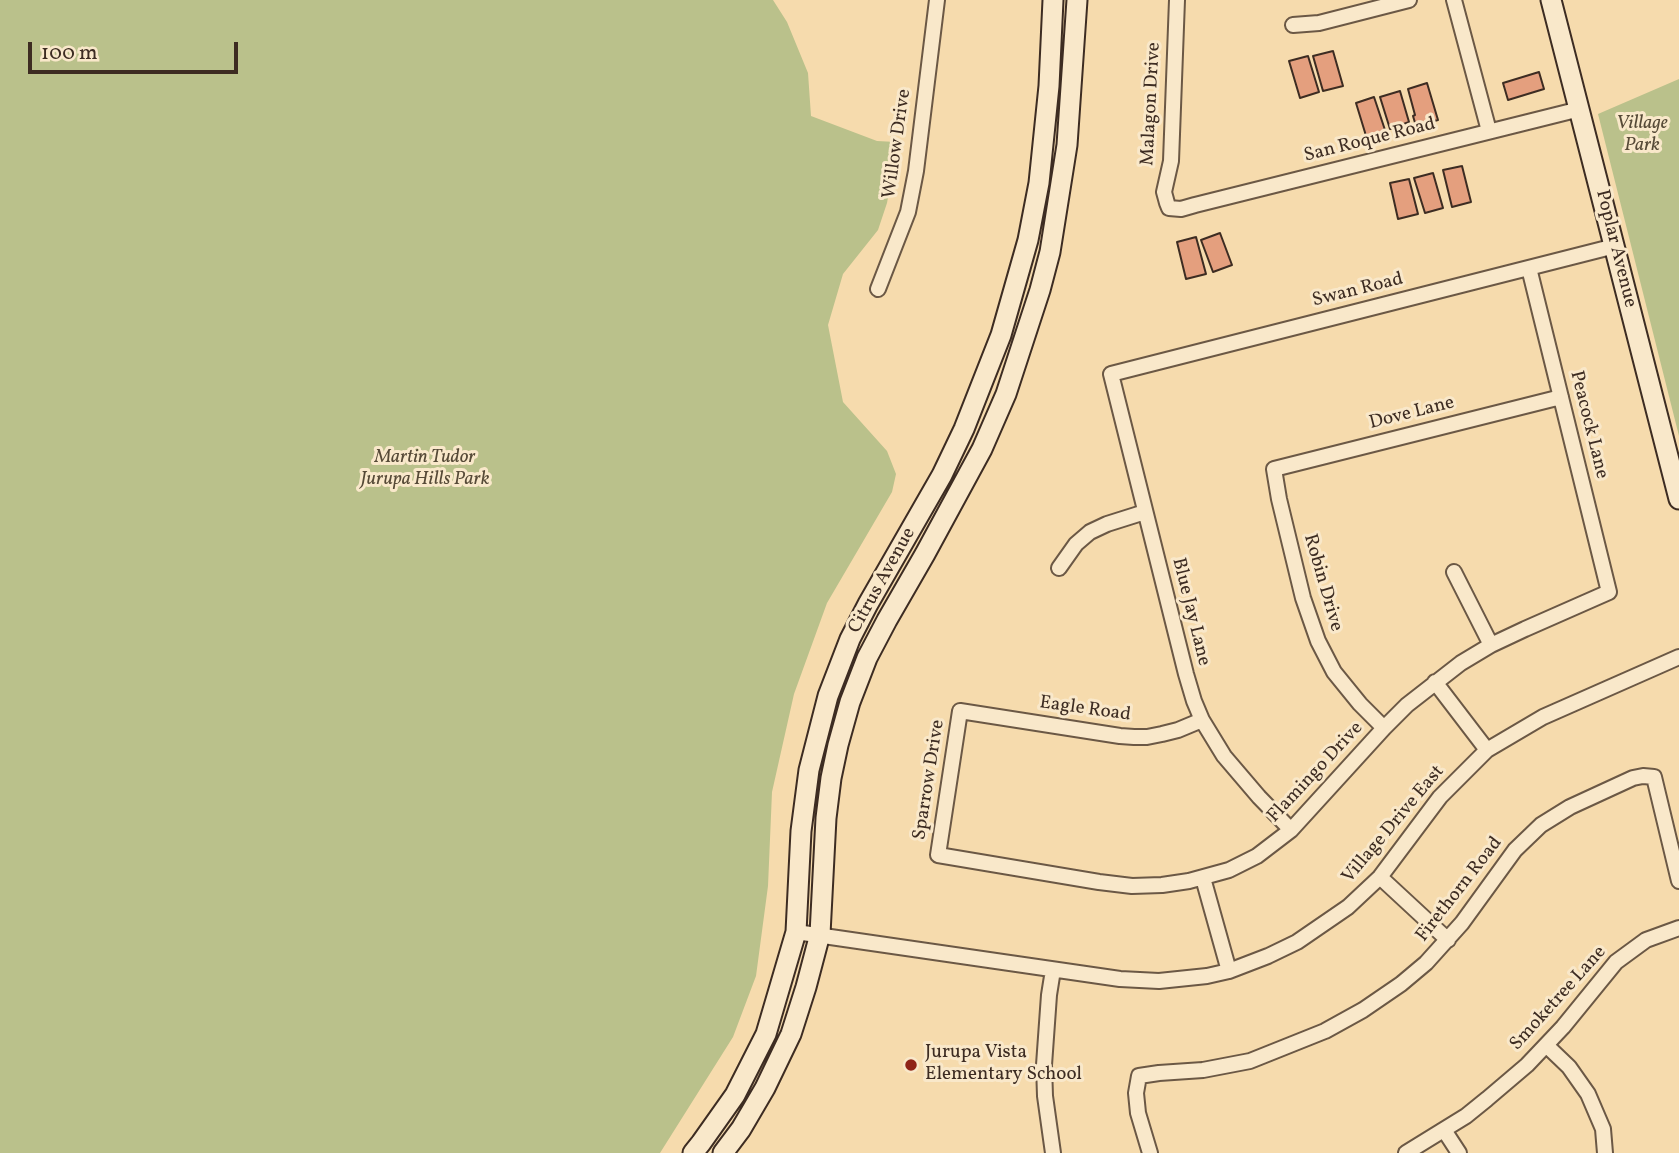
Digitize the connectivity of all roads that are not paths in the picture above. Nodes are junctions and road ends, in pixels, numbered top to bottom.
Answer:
1 (937, 0) edge
2 (1054, 0) edge
3 (1077, 0) edge
4 (1177, 0) edge
5 (1409, 0) edge
6 (1454, 0) edge
7 (1551, 0) edge
8 (1293, 25) dead end
9 (1580, 109) junction
10 (1489, 131) junction
11 (1169, 208) joint
12 (1615, 246) junction
13 (1529, 268) junction
14 (878, 289) dead end
15 (1111, 374) joint
16 (1561, 397) junction
17 (1274, 469) joint
18 (1679, 499) edge
19 (1145, 512) junction
20 (1059, 568) dead end
21 (1454, 572) dead end
22 (1609, 592) joint
23 (1491, 645) junction
24 (1679, 657) edge
25 (1435, 682) junction
26 (960, 710) joint
27 (1202, 720) junction
28 (1384, 728) junction
29 (1488, 750) junction
30 (1291, 830) junction
31 (938, 855) joint
32 (1380, 877) junction
33 (1203, 878) junction
34 (1679, 881) edge
35 (1679, 928) edge
36 (796, 932) junction
37 (820, 934) junction
38 (1448, 940) junction
39 (1053, 970) junction
40 (1229, 971) junction
41 (1546, 1045) junction
42 (1444, 1130) junction
43 (693, 1153) edge
44 (723, 1153) edge
45 (1053, 1153) edge
46 (1150, 1153) edge
47 (1406, 1153) edge
48 (1459, 1153) edge
49 (1605, 1153) edge

1 - 14 street, Willow Drive
2 - 36 street, Citrus Avenue
3 - 37 street, Citrus Avenue
4 - 11 street, Malagon Drive
5 - 8 street
6 - 10 street
7 - 9 street, Poplar Avenue
9 - 10 street, San Roque Road
9 - 12 street, Poplar Avenue
10 - 11 street, San Roque Road
12 - 13 street, Swan Road
12 - 18 street, Poplar Avenue
13 - 15 street, Swan Road
13 - 16 street, Peacock Lane
15 - 19 street, Blue Jay Lane
16 - 17 street, Dove Lane
16 - 22 street, Peacock Lane
17 - 28 street, Robin Drive
19 - 20 street
19 - 27 street, Blue Jay Lane
21 - 23 street
22 - 23 street, Flamingo Drive
23 - 25 street, Flamingo Drive
24 - 29 street, Village Drive East
25 - 28 street, Flamingo Drive
25 - 29 street
26 - 27 street, Eagle Road
26 - 31 street, Sparrow Drive
27 - 30 street, Blue Jay Lane
28 - 30 street, Flamingo Drive
29 - 32 street, Village Drive East
30 - 33 street, Flamingo Drive
31 - 33 street, Flamingo Drive
32 - 38 street
32 - 40 street, Village Drive East
33 - 40 street
34 - 38 street, Firethorn Road
35 - 41 street, Smoketree Lane
36 - 37 street, Village Drive East
36 - 43 street, Citrus Avenue
37 - 39 street, Village Drive East
37 - 44 street, Citrus Avenue
38 - 46 street, Firethorn Road
39 - 40 street, Village Drive East
39 - 45 street
41 - 42 street, Smoketree Lane
41 - 49 street
42 - 47 street, Smoketree Lane
42 - 48 street

